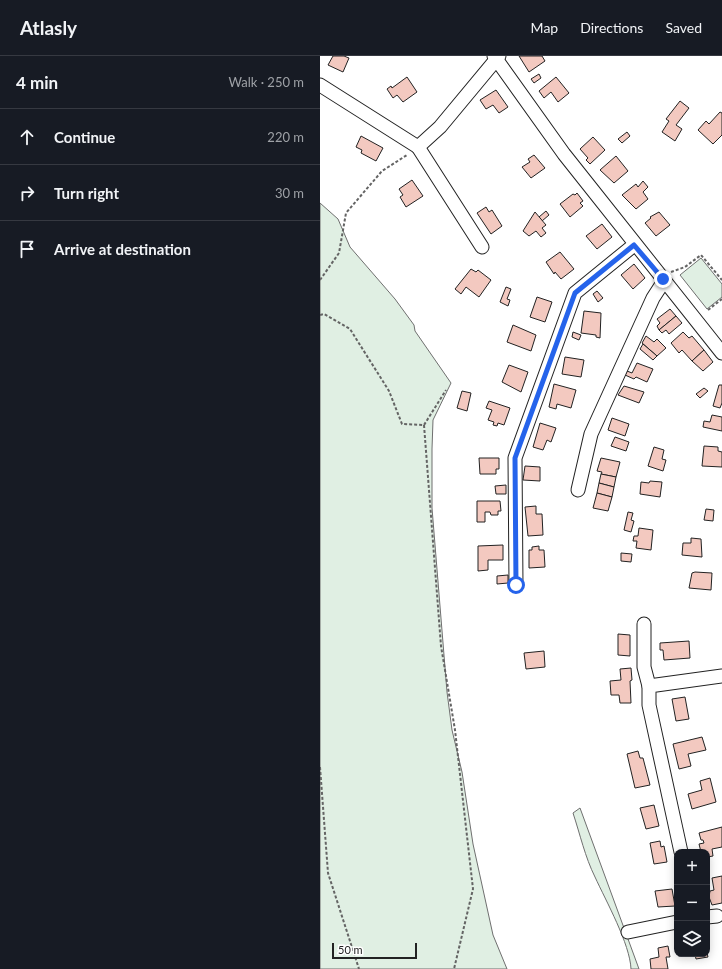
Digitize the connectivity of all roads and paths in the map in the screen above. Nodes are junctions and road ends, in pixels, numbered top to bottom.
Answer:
1 (497, 57) edge
2 (320, 85) edge
3 (418, 147) junction
4 (634, 245) junction
5 (482, 247) dead end
6 (320, 280) edge
7 (663, 280) junction
8 (722, 280) edge
9 (722, 299) edge
10 (708, 310) dead end
11 (320, 315) edge
12 (722, 354) edge
13 (446, 390) dead end
14 (424, 425) junction
15 (578, 490) dead end
16 (516, 585) dead end
17 (644, 624) dead end
18 (722, 676) edge
19 (649, 686) junction
20 (320, 767) edge
21 (680, 849) edge
22 (674, 923) edge
23 (628, 932) dead end
24 (359, 969) edge
25 (454, 969) edge

1 - 3 street
1 - 4 street
2 - 3 street
3 - 5 street
3 - 6 path
4 - 7 street
4 - 16 street
7 - 8 path
7 - 12 street
7 - 15 street
9 - 10 path
11 - 14 path
13 - 14 path
14 - 25 path
17 - 19 street
18 - 19 street
19 - 21 street
20 - 24 path
22 - 23 street

